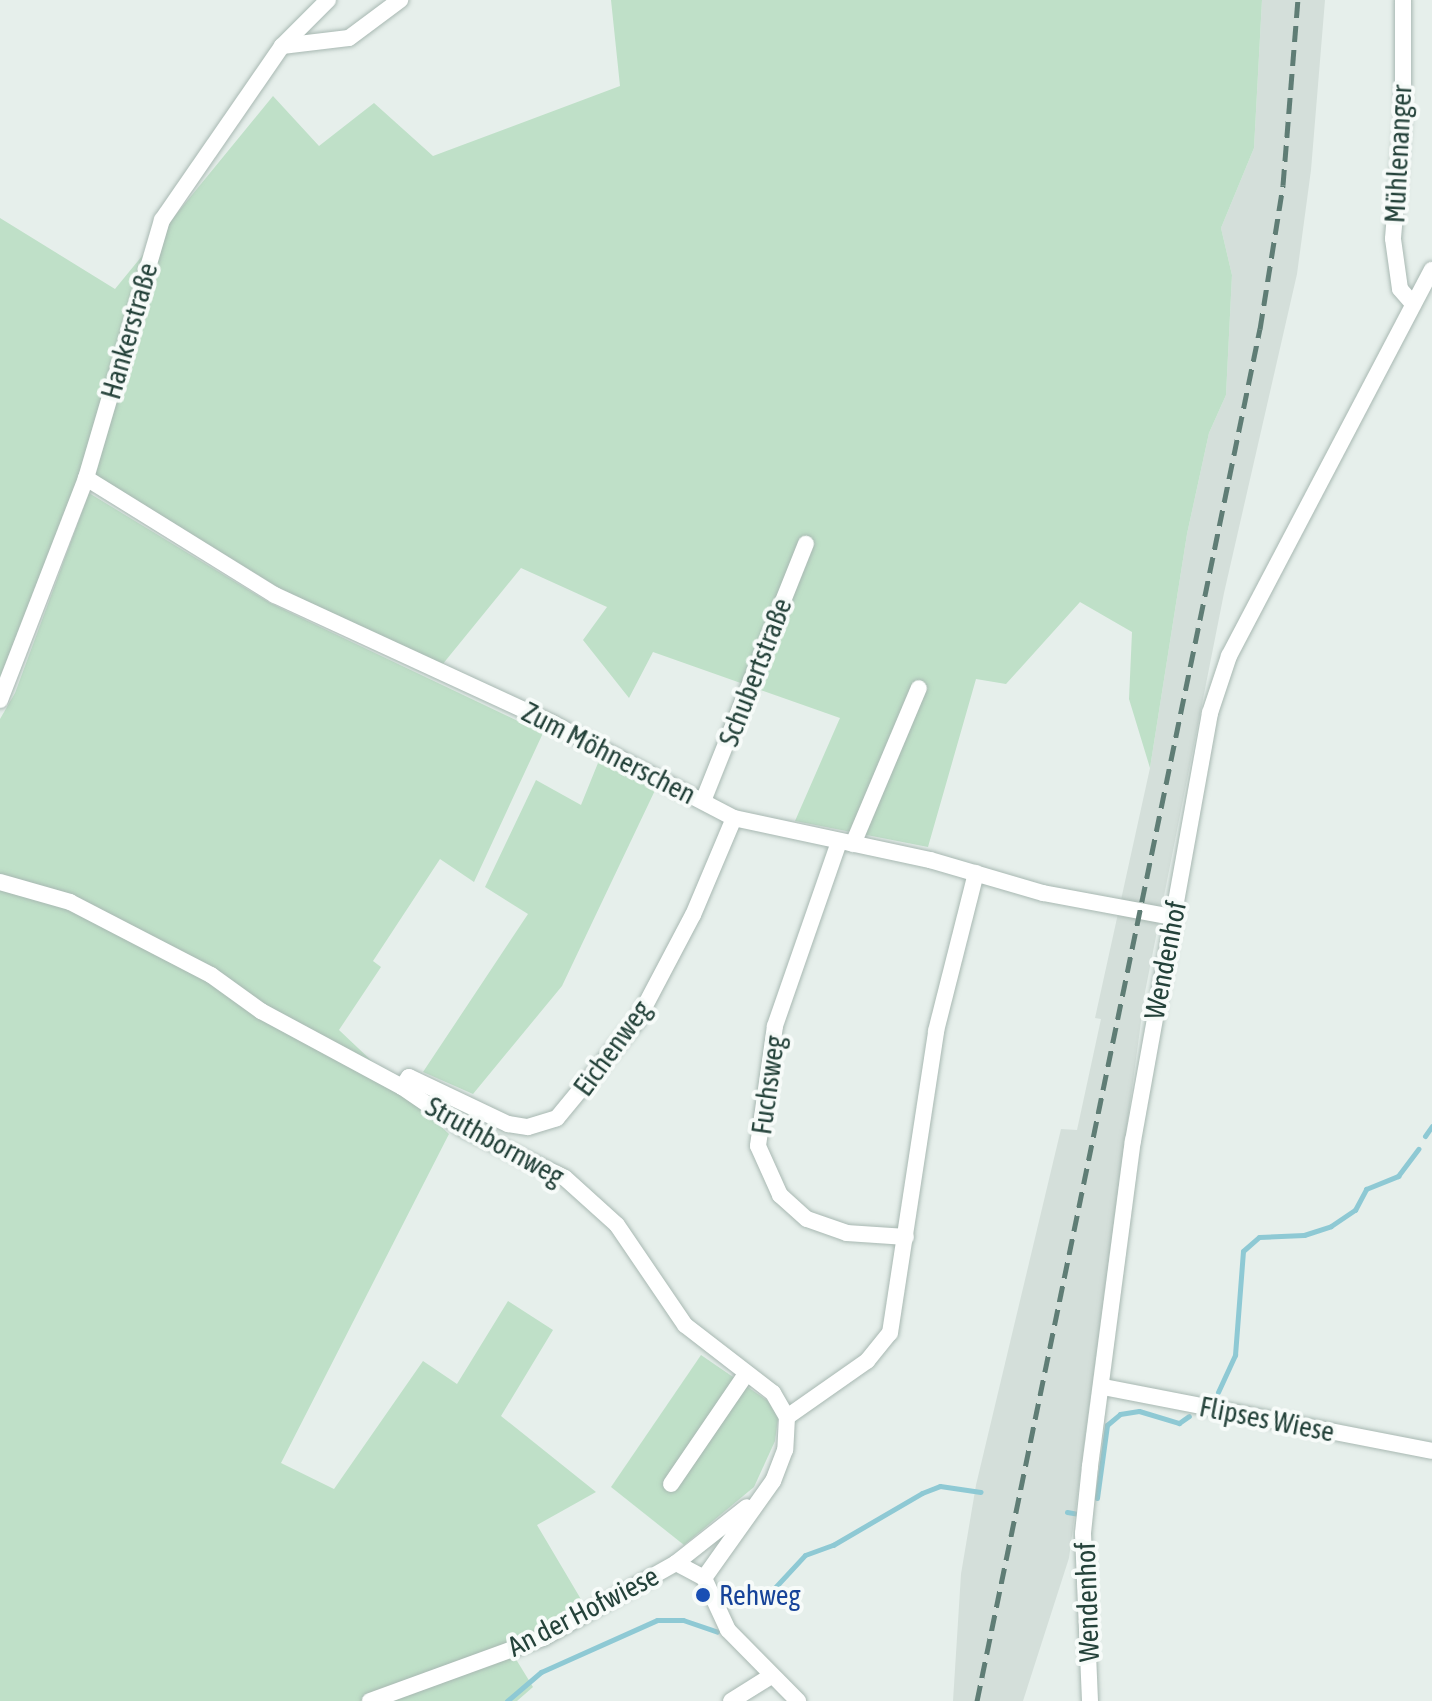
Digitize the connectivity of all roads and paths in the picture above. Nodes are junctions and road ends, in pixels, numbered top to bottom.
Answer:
1 (328, 0) edge
2 (400, 0) edge
3 (1403, 0) edge
4 (282, 46) junction
5 (1432, 270) edge
6 (1413, 304) junction
7 (86, 478) junction
8 (806, 544) dead end
9 (919, 688) dead end
10 (0, 700) edge
11 (703, 801) junction
12 (734, 818) junction
13 (846, 843) junction
14 (976, 873) junction
15 (0, 882) edge
16 (1173, 917) junction
17 (402, 1087) junction
18 (906, 1237) junction
19 (746, 1374) junction
20 (1103, 1387) junction
21 (787, 1417) junction
22 (1432, 1451) edge
23 (671, 1484) dead end
24 (763, 1495) junction
25 (676, 1563) junction
26 (704, 1578) junction
27 (771, 1676) junction
28 (370, 1701) edge
29 (731, 1701) edge
30 (798, 1701) edge
31 (1090, 1701) edge

1 - 4 street, Hankerstraße
2 - 4 street
3 - 6 street, Mühlenanger
4 - 7 street, Hankerstraße
5 - 6 street, Wendenhof
6 - 16 street, Wendenhof
7 - 10 street, Hankerstraße
7 - 11 street, Zum Möhnerschen
8 - 11 street, Schubertstraße
9 - 13 street, Fuchsweg
11 - 12 street, Zum Möhnerschen
12 - 13 street, Zum Möhnerschen
12 - 17 street, Eichenweg
13 - 14 street, Zum Möhnerschen
13 - 18 street, Fuchsweg
14 - 16 street, Zum Möhnerschen
14 - 18 street
15 - 17 street, Struthbornweg
16 - 20 street, Wendenhof
17 - 19 street, Struthbornweg
18 - 21 street
19 - 21 street, Struthbornweg
19 - 23 street
20 - 22 street, Flipses Wiese
20 - 31 street, Wendenhof
21 - 24 street
24 - 25 street
24 - 26 street
25 - 26 street, An der Hofwiese
25 - 28 street, An der Hofwiese
26 - 27 street
27 - 29 street
27 - 30 street

